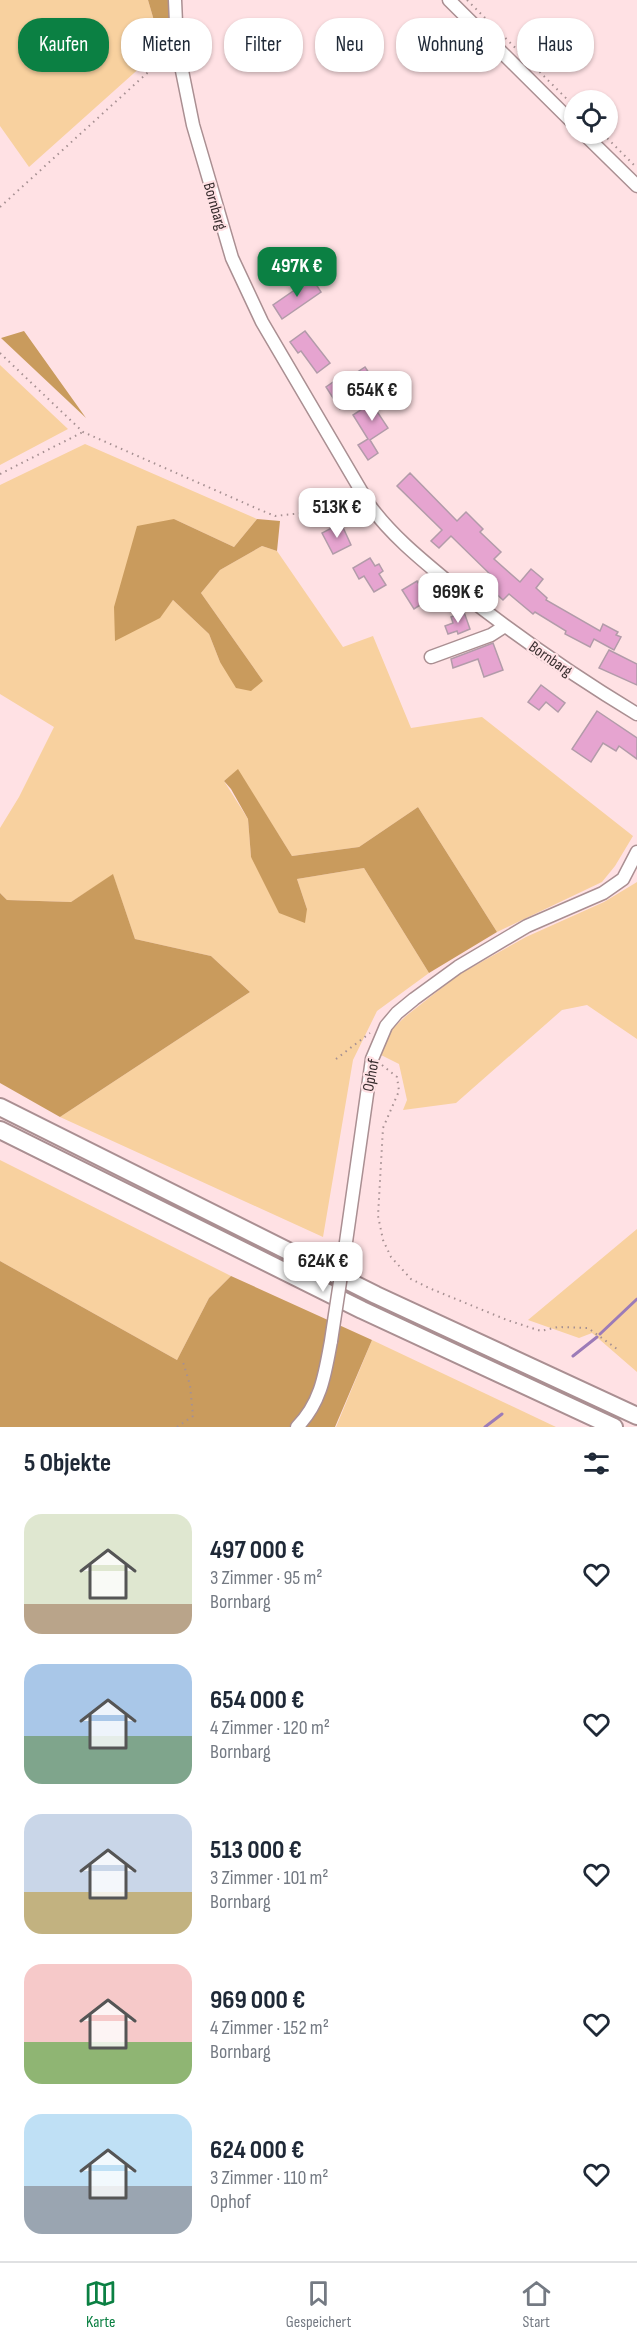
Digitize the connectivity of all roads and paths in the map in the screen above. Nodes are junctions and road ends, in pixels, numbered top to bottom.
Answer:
1 (175, 0) edge
2 (449, 0) edge
3 (467, 0) edge
4 (176, 18) edge
5 (148, 72) edge
6 (182, 72) edge
7 (564, 96) edge
8 (564, 114) edge
9 (594, 144) edge
10 (613, 144) edge
11 (637, 168) edge
12 (637, 186) edge
13 (0, 207) edge
14 (0, 353) edge
15 (83, 432) junction
16 (0, 474) edge
17 (370, 506) junction
18 (505, 626) junction
19 (431, 657) dead end
20 (637, 714) edge
21 (637, 852) edge
22 (371, 1033) dead end
23 (336, 1059) dead end
24 (372, 1059) junction
25 (0, 1107) edge
26 (0, 1130) edge
27 (617, 1349) dead end
28 (183, 1362) dead end
29 (637, 1416) edge
30 (177, 1427) edge
31 (297, 1427) edge
32 (614, 1427) edge

1 - 4 street, Bornbarg
2 - 8 street
3 - 7 path
5 - 13 path
6 - 17 street, Bornbarg
9 - 12 street
10 - 11 path
14 - 15 path
15 - 16 path
15 - 17 path
17 - 18 street, Bornbarg
18 - 19 street
18 - 20 street, Bornbarg
21 - 24 street, Ophof
22 - 23 path
24 - 27 path
24 - 31 street, Ophof, bridge
25 - 29 highway
26 - 32 highway
28 - 30 path

